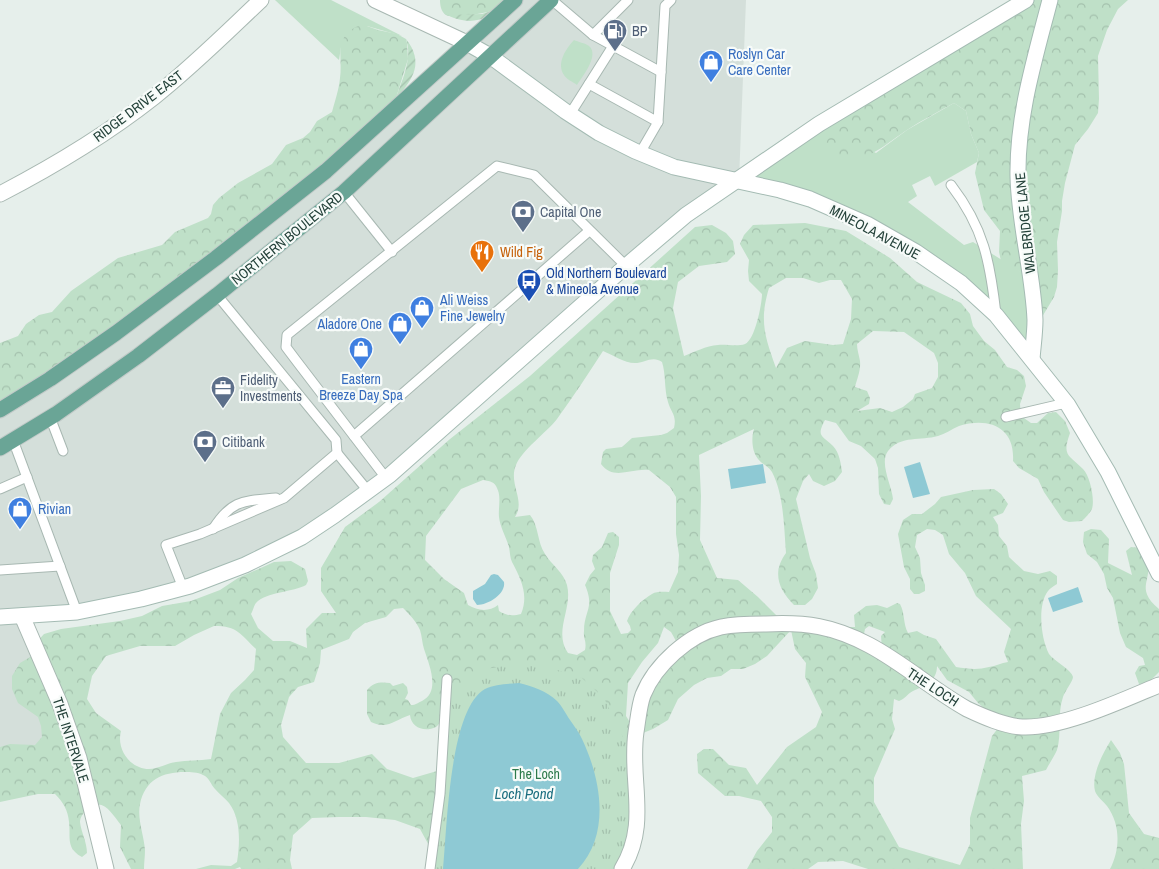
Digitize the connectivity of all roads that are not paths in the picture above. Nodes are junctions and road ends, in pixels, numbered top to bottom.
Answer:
1 (261, 0) edge
2 (375, 0) edge
3 (516, 0) edge
4 (551, 0) edge
5 (628, 0) edge
6 (671, 0) edge
7 (1026, 0) edge
8 (1050, 0) edge
9 (593, 35) junction
10 (467, 43) junction
11 (613, 46) junction
12 (490, 56) junction
13 (661, 72) junction
14 (589, 84) junction
15 (570, 114) junction
16 (658, 122) junction
17 (640, 153) junction
18 (739, 180) junction
19 (951, 186) dead end
20 (344, 192) junction
21 (0, 194) edge
22 (589, 231) junction
23 (392, 252) junction
24 (626, 266) junction
25 (217, 295) junction
26 (996, 315) junction
27 (1032, 359) junction
28 (1066, 403) junction
29 (0, 410) edge
30 (50, 417) junction
31 (1006, 417) dead end
32 (354, 436) junction
33 (6, 444) edge
34 (63, 452) dead end
35 (336, 453) junction
36 (27, 477) junction
37 (386, 478) junction
38 (0, 489) edge
39 (368, 491) junction
40 (284, 498) junction
41 (213, 529) junction
42 (60, 566) junction
43 (0, 570) edge
44 (1159, 574) edge
45 (183, 588) junction
46 (77, 612) junction
47 (22, 616) junction
48 (0, 618) edge
49 (447, 679) dead end
50 (1159, 685) edge
51 (106, 869) edge
52 (430, 869) edge
53 (622, 869) edge

1 - 21 main road, RIDGE DRIVE EAST
2 - 10 main road, MINEOLA AVENUE
3 - 10 main road, NORTHERN BOULEVARD
4 - 9 lane
4 - 12 main road, NORTHERN BOULEVARD
5 - 9 lane
6 - 13 lane
7 - 18 main road
8 - 27 main road, WALBRIDGE LANE
9 - 11 lane
10 - 12 main road, MINEOLA AVENUE
10 - 29 main road, NORTHERN BOULEVARD
11 - 13 lane
11 - 14 lane
12 - 15 main road, MINEOLA AVENUE
12 - 20 main road, NORTHERN BOULEVARD
13 - 16 lane
14 - 15 lane
14 - 16 lane
15 - 17 main road, MINEOLA AVENUE
16 - 17 lane
17 - 18 main road, MINEOLA AVENUE
18 - 24 main road
18 - 26 main road, MINEOLA AVENUE
19 - 26 lane
20 - 23 lane
20 - 25 main road, NORTHERN BOULEVARD
22 - 23 lane
22 - 24 lane
22 - 32 lane
23 - 32 lane
24 - 37 main road
25 - 30 main road, NORTHERN BOULEVARD
25 - 35 lane
26 - 27 main road, MINEOLA AVENUE
27 - 28 main road, MINEOLA AVENUE
28 - 31 lane
28 - 44 main road, MINEOLA AVENUE
30 - 33 main road, NORTHERN BOULEVARD
30 - 34 lane
32 - 37 lane
33 - 36 lane
35 - 39 lane
35 - 40 lane
36 - 38 lane
36 - 42 lane
37 - 39 main road
39 - 45 main road
40 - 41 lane
40 - 41 lane
41 - 45 lane
42 - 43 lane
42 - 46 lane
45 - 46 main road
46 - 47 main road
47 - 48 main road
47 - 51 main road, THE INTERVALE
49 - 52 lane
50 - 53 main road, THE LOCH

